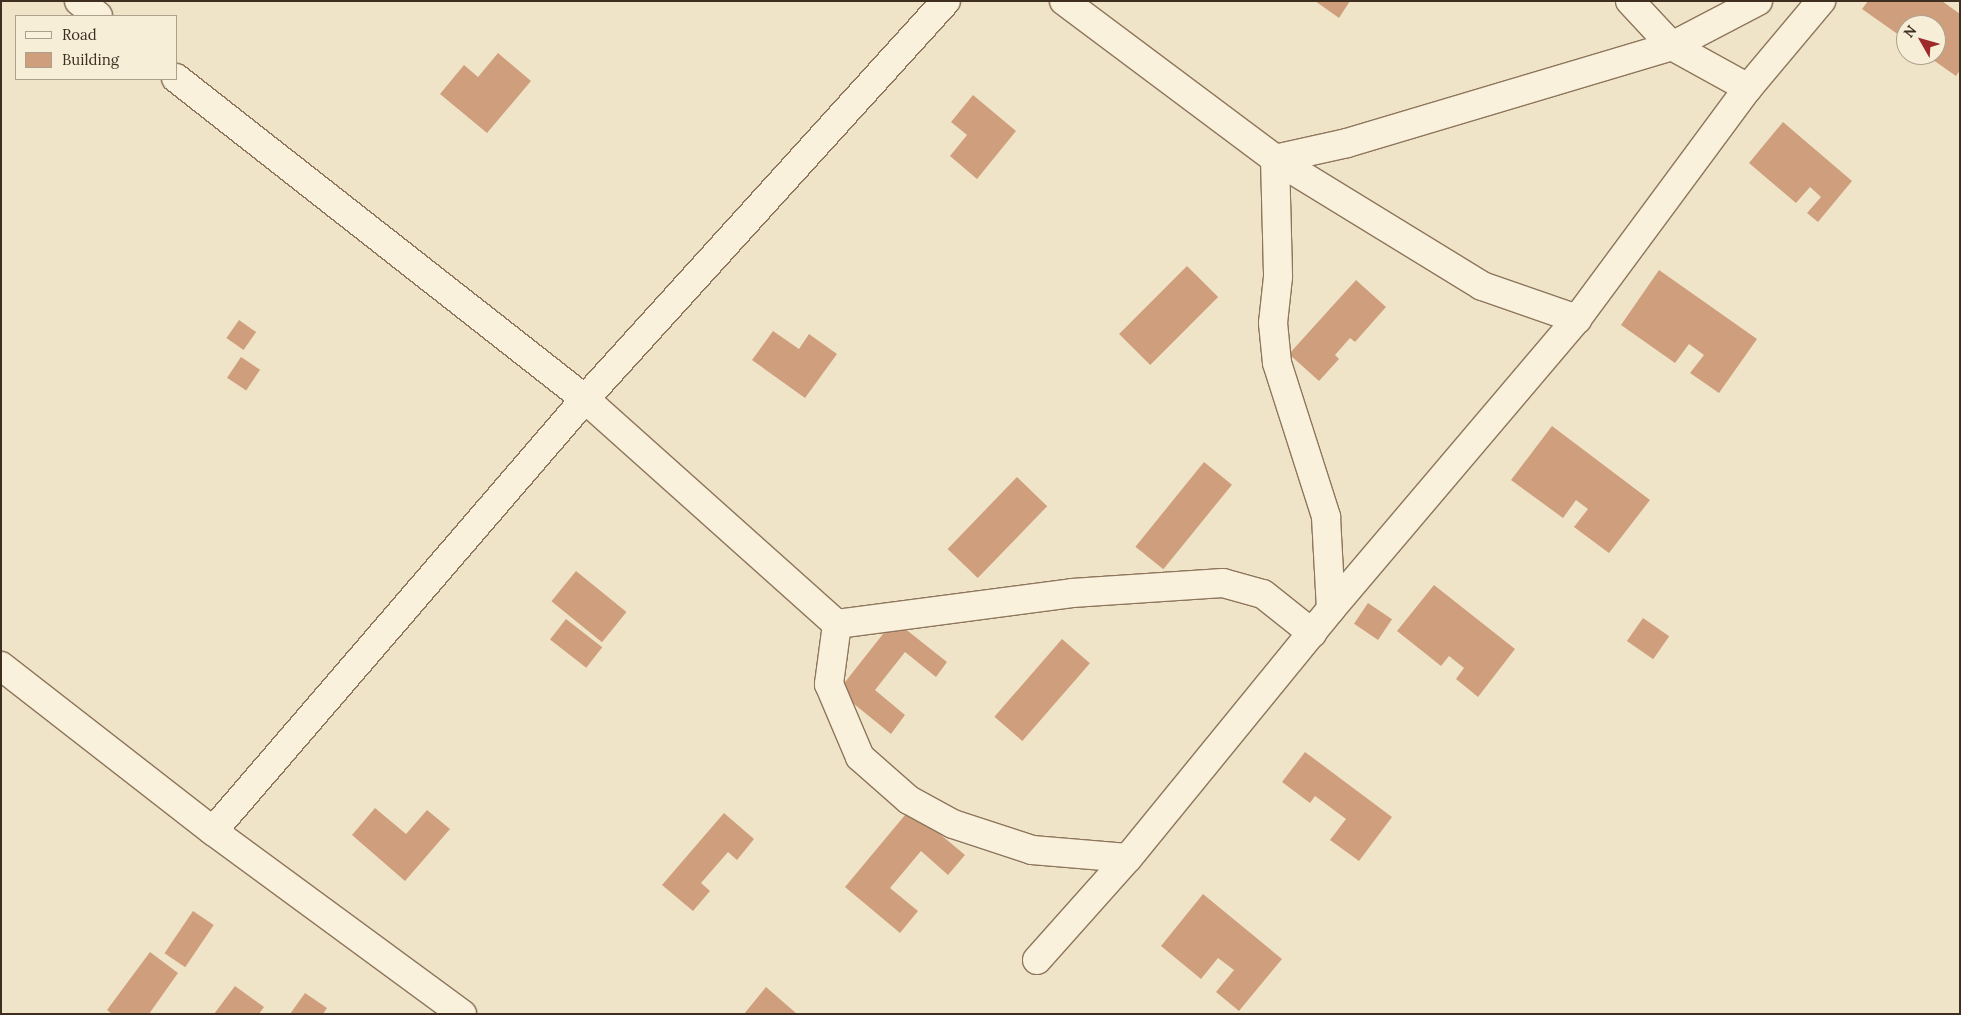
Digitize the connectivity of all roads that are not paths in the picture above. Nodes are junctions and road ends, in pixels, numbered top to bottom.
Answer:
1 (79, 1) edge
2 (946, 1) edge
3 (1064, 1) edge
4 (1630, 1) edge
5 (1758, 1) edge
6 (1821, 1) edge
7 (97, 15) edge
8 (1672, 46) junction
9 (178, 80) edge
10 (1748, 88) junction
11 (1275, 158) junction
12 (1577, 319) junction
13 (585, 399) junction
14 (1331, 609) junction
15 (837, 624) junction
16 (1312, 633) junction
17 (1, 666) edge
18 (213, 831) junction
19 (1128, 858) junction
20 (1038, 960) dead end
21 (462, 1014) edge

1 - 7 street
2 - 13 street
3 - 11 street
4 - 8 street
5 - 8 street
6 - 10 street
8 - 10 street
8 - 11 street
9 - 13 street
10 - 12 street
11 - 12 street
11 - 14 street
12 - 14 street
13 - 15 street
13 - 18 street
14 - 16 street
15 - 16 street
15 - 19 street
16 - 19 street
17 - 18 street
18 - 21 street
19 - 20 street

